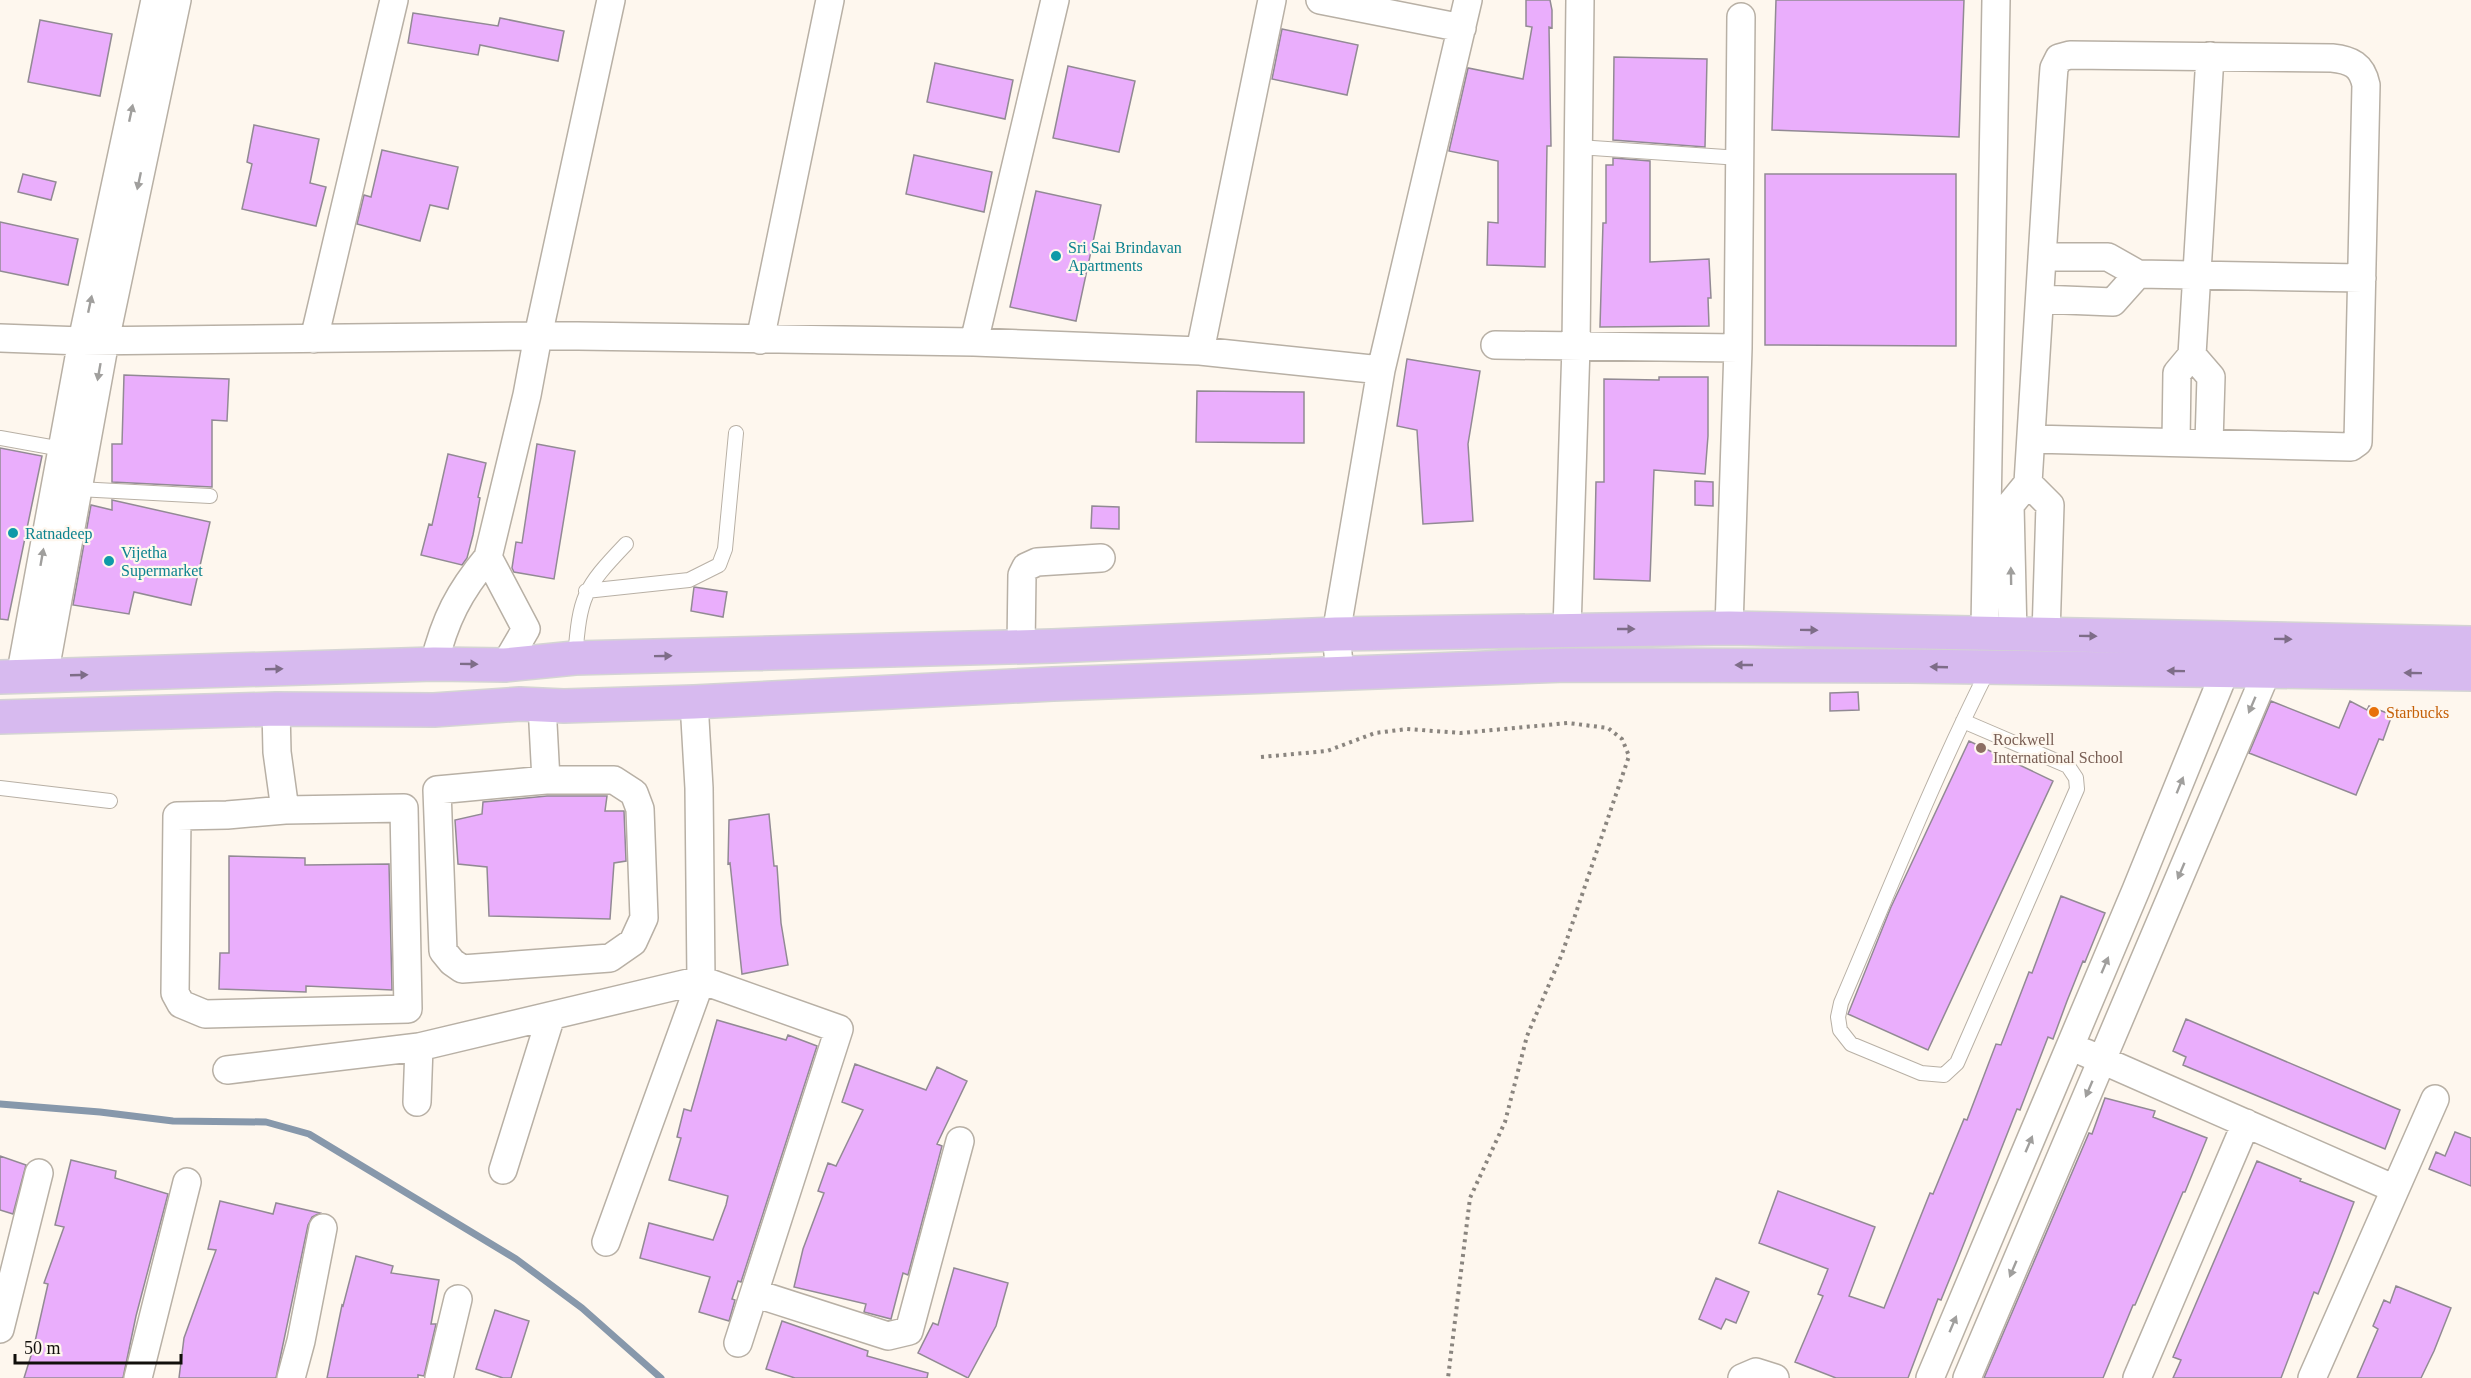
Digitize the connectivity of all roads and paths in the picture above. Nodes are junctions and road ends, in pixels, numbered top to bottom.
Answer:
1 (155, 0) edge
2 (177, 0) edge
3 (394, 0) edge
4 (610, 0) edge
5 (830, 0) edge
6 (1055, 0) edge
7 (1272, 0) edge
8 (1320, 0) edge
9 (1468, 0) edge
10 (1580, 0) edge
11 (1996, 0) edge
12 (1742, 17) dead end
13 (1462, 28) junction
14 (2210, 56) junction
15 (1578, 147) junction
16 (1740, 158) junction
17 (2042, 257) junction
18 (2138, 274) junction
19 (2198, 274) junction
20 (2362, 278) junction
21 (2040, 299) junction
22 (537, 336) junction
23 (0, 338) edge
24 (315, 339) junction
25 (760, 340) junction
26 (93, 341) junction
27 (974, 342) junction
28 (1495, 345) dead end
29 (1576, 346) junction
30 (1738, 348) junction
31 (1200, 351) junction
32 (2192, 355) junction
33 (1381, 370) junction
34 (736, 432) dead end
35 (0, 438) edge
36 (2031, 439) junction
37 (2176, 442) junction
38 (2209, 443) junction
39 (62, 449) junction
40 (2028, 483) junction
41 (78, 489) junction
42 (210, 496) dead end
43 (626, 544) dead end
44 (488, 557) junction
45 (1101, 558) dead end
46 (586, 591) junction
47 (47, 597) junction
48 (1729, 628) junction
49 (1567, 630) junction
50 (1336, 634) junction
51 (2000, 634) junction
52 (2046, 635) junction
53 (2471, 643) edge
54 (1021, 647) junction
55 (984, 648) junction
56 (575, 658) junction
57 (434, 664) junction
58 (505, 665) junction
59 (1989, 668) junction
60 (2266, 670) junction
61 (2225, 671) junction
62 (1340, 673) junction
63 (2471, 674) edge
64 (22, 677) edge
65 (986, 687) junction
66 (694, 702) junction
67 (542, 705) junction
68 (276, 710) junction
69 (0, 717) edge
70 (1962, 721) junction
71 (1261, 757) dead end
72 (546, 780) junction
73 (0, 788) edge
74 (110, 801) dead end
75 (285, 810) junction
76 (2136, 891) junction
77 (2166, 904) junction
78 (701, 980) junction
79 (551, 1016) junction
80 (2070, 1046) junction
81 (419, 1047) junction
82 (2101, 1059) junction
83 (227, 1070) dead end
84 (2435, 1098) dead end
85 (417, 1102) dead end
86 (2246, 1123) junction
87 (960, 1141) dead end
88 (503, 1170) dead end
89 (39, 1173) dead end
90 (187, 1182) dead end
91 (2395, 1189) junction
92 (323, 1228) dead end
93 (606, 1242) dead end
94 (754, 1293) junction
95 (458, 1299) dead end
96 (0, 1329) edge
97 (738, 1343) dead end
98 (138, 1378) edge
99 (291, 1378) edge
100 (439, 1378) edge
101 (1448, 1378) edge
102 (1742, 1378) edge
103 (1775, 1378) edge
104 (1930, 1378) edge
105 (1966, 1378) edge
106 (2137, 1378) edge
107 (2312, 1378) edge

26 -> 1 street
2 -> 26 street
3 - 24 street
4 - 22 street
5 - 25 street
6 - 27 street
7 - 31 street
8 - 13 street
9 - 13 street
10 - 15 street
11 - 51 street
12 - 16 street
13 - 33 street
14 - 17 street
14 - 19 street
14 - 20 street
15 - 16 lane
15 - 29 street
16 - 30 street
17 - 18 street
17 - 21 street
18 - 19 street
18 - 21 street
19 - 20 street
19 - 32 street
20 - 38 street
21 - 36 street
22 - 24 street
22 - 25 street
22 - 44 street
23 - 26 street
24 - 26 street
25 - 27 street
26 - 39 street
26 -> 41 street
27 - 31 street
28 - 29 street
29 - 30 street
29 - 49 street
30 - 48 street
31 - 33 street
32 - 37 street
32 - 38 street
33 - 50 street
34 - 46 lane
35 - 39 lane
36 - 37 street
36 - 40 street
37 - 38 street
47 -> 39 street
51 -> 40 street
40 - 52 street
41 - 42 lane
41 - 47 street
43 - 46 lane
44 - 57 street
44 - 58 street
45 - 54 street
46 - 56 lane
47 - 64 street
49 -> 48 main road
48 -> 51 main road
49 - 50 main road
50 - 54 main road
50 - 62 street
51 - 52 main road
52 -> 53 main road
54 - 55 main road
56 -> 55 main road
55 - 65 main road
56 - 58 main road
57 -> 58 main road
64 -> 57 main road
61 -> 59 main road
59 -> 62 main road
59 - 70 lane
60 - 61 main road
63 -> 60 main road
60 -> 77 street
76 -> 61 street
62 - 65 main road
65 - 66 main road
66 - 67 main road
66 - 78 street
67 - 68 main road
67 - 72 street
68 - 69 main road
68 - 75 street
70 - 70 lane
71 - 101 path
72 - 72 street
73 - 74 lane
75 - 75 street
76 - 77 street
80 -> 76 street
77 - 82 street
78 - 79 street
78 - 93 street
78 - 94 street
79 - 81 street
79 - 88 street
80 - 82 street
104 -> 80 street
81 - 83 street
81 - 85 street
82 - 86 street
82 -> 105 street
84 - 91 street
86 - 91 street
86 - 106 street
87 - 94 street
89 - 96 street
90 - 98 street
91 - 107 street
92 - 99 street
94 - 97 street
95 - 100 street
102 - 103 street

